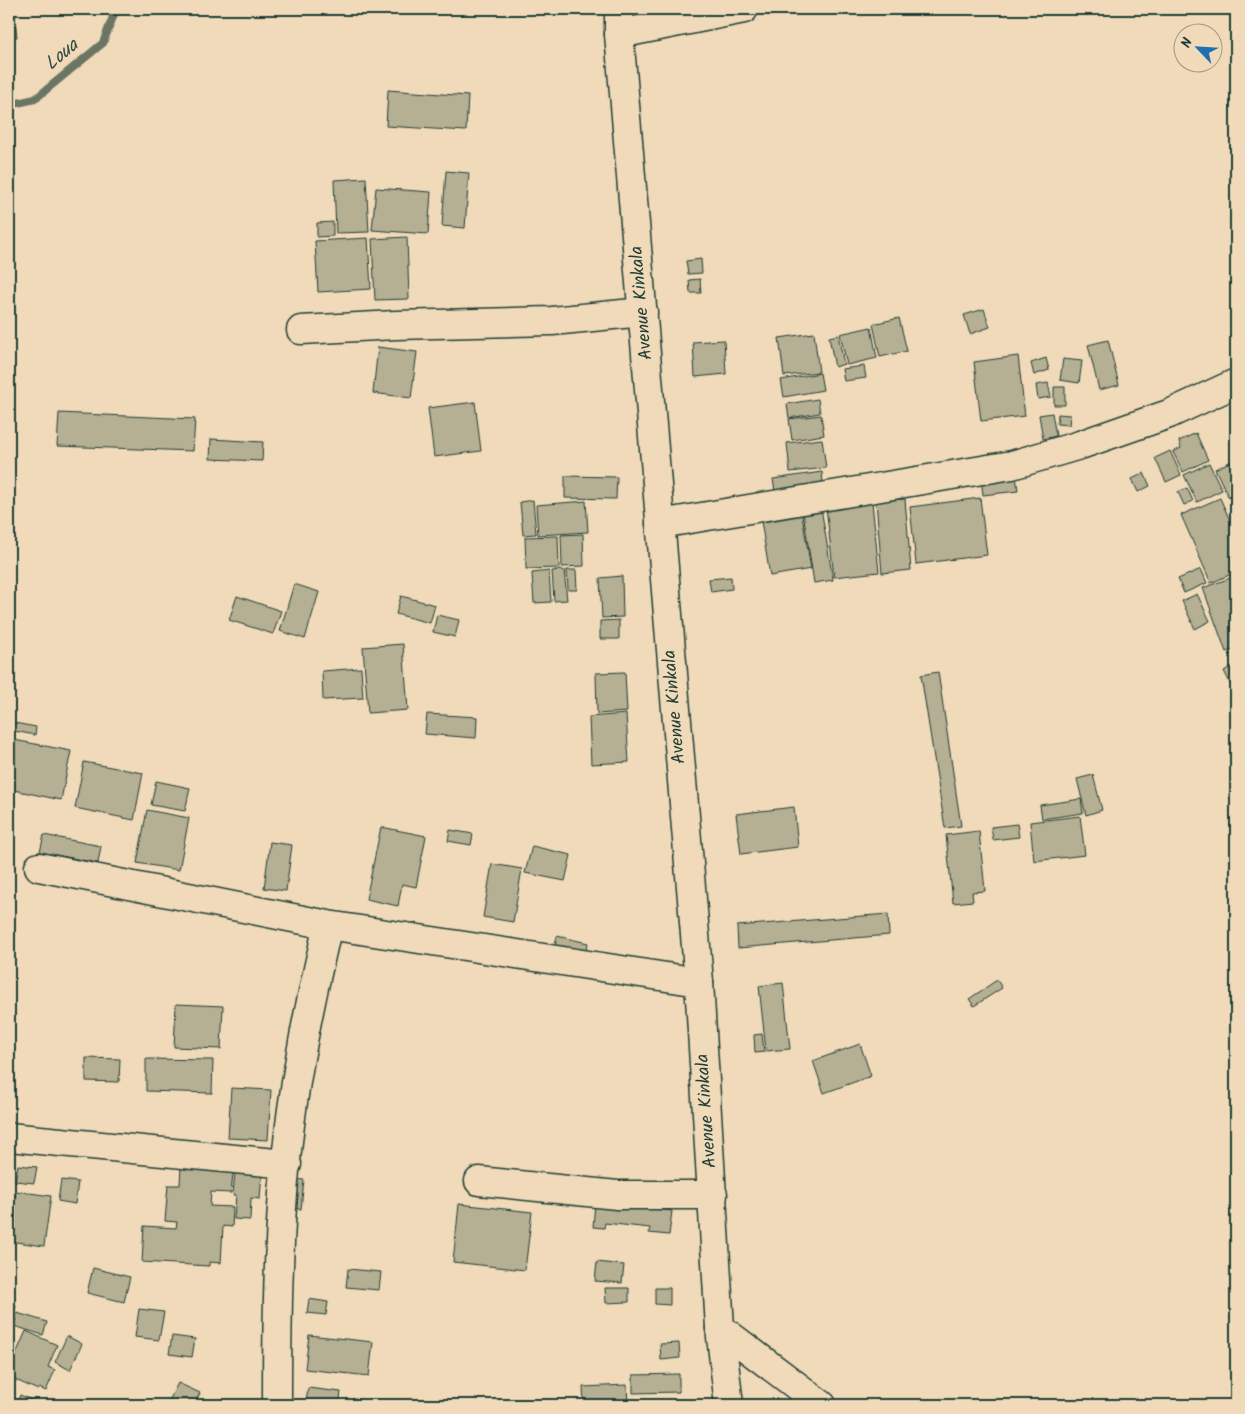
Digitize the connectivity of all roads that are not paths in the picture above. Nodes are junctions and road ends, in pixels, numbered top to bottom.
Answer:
1 (744, 9) edge
2 (619, 21) edge
3 (643, 312) junction
4 (301, 330) dead end
5 (1236, 383) edge
6 (660, 524) junction
7 (39, 868) dead end
8 (328, 925) junction
9 (699, 982) junction
10 (9, 1138) edge
11 (287, 1164) junction
12 (480, 1181) dead end
13 (713, 1195) junction
14 (720, 1328) junction
15 (277, 1405) edge
16 (729, 1405) edge
17 (822, 1405) edge

1 - 2 street
2 - 3 street, Avenue Kinkala
3 - 4 street
3 - 6 street, Avenue Kinkala
5 - 6 street
6 - 9 street, Avenue Kinkala
7 - 8 street
8 - 9 street
8 - 11 street
9 - 13 street, Avenue Kinkala
10 - 11 street
11 - 15 street
12 - 13 street
13 - 14 street, Avenue Kinkala
14 - 16 street, Avenue Kinkala
14 - 17 street

